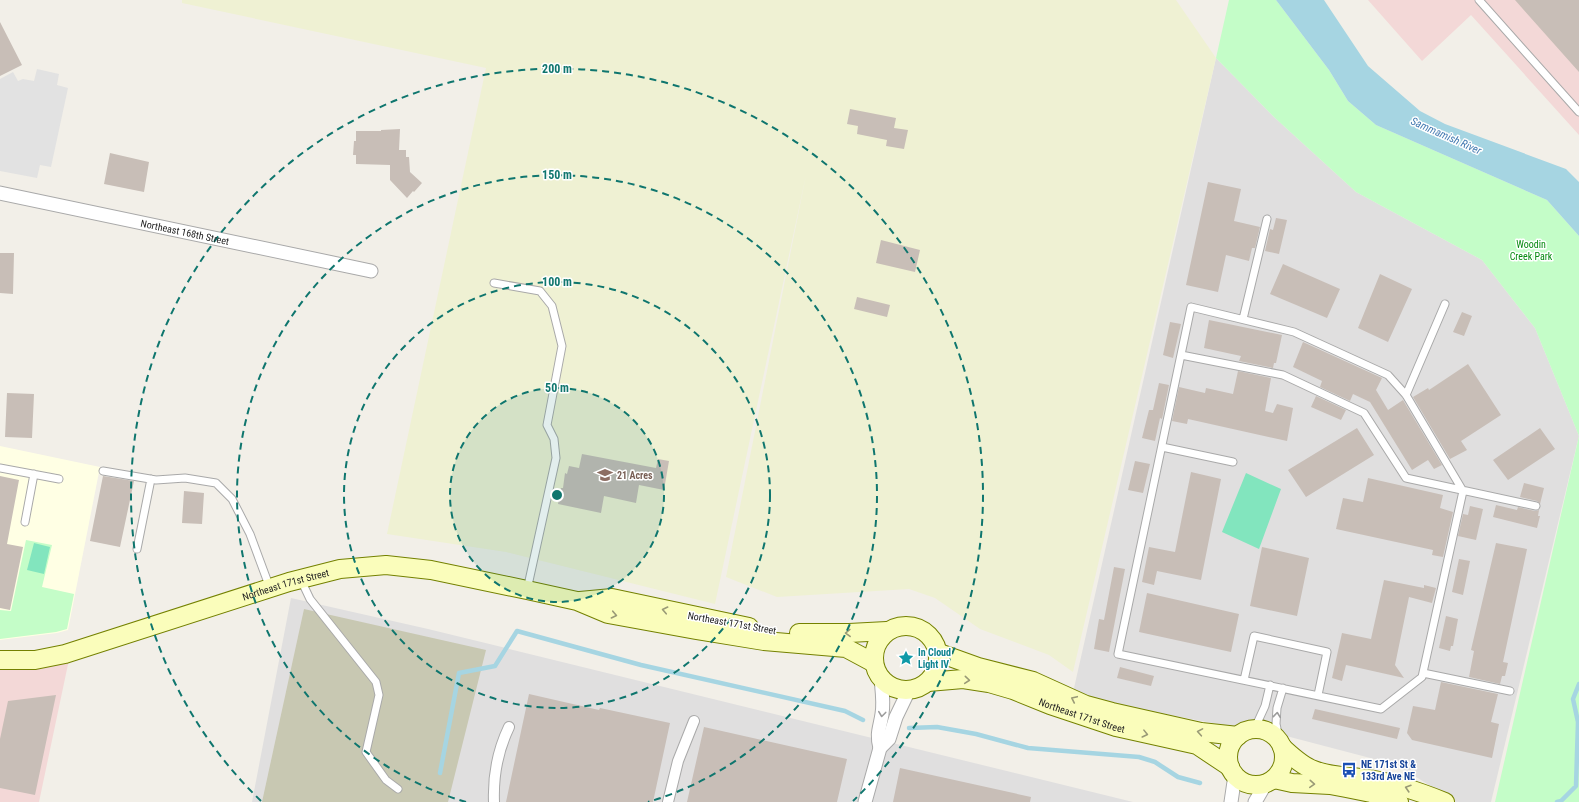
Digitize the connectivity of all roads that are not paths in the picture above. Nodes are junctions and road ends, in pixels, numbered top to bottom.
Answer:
1 (1479, 0) edge
2 (1579, 112) edge
3 (0, 193) edge
4 (1267, 220) dead end
5 (371, 271) dead end
6 (494, 282) dead end
7 (1444, 304) dead end
8 (1243, 319) junction
9 (1181, 355) junction
10 (1406, 395) junction
11 (1162, 447) junction
12 (1233, 462) dead end
13 (0, 468) edge
14 (103, 471) dead end
15 (34, 474) junction
16 (59, 479) dead end
17 (152, 480) junction
18 (1462, 491) junction
19 (1536, 506) dead end
20 (25, 522) dead end
21 (137, 548) dead end
22 (300, 579) junction
23 (270, 588) junction
24 (528, 590) junction
25 (577, 601) junction
26 (887, 631) junction
27 (939, 653) junction
28 (0, 660) edge
29 (878, 671) junction
30 (1423, 673) junction
31 (1244, 680) junction
32 (928, 682) junction
33 (1270, 685) junction
34 (1283, 688) junction
35 (909, 690) junction
36 (1510, 692) dead end
37 (1318, 695) junction
38 (694, 721) dead end
39 (509, 727) dead end
40 (1246, 733) junction
41 (1281, 745) junction
42 (880, 748) junction
43 (1232, 771) junction
44 (1270, 781) junction
45 (398, 789) dead end
46 (494, 802) edge
47 (668, 802) edge
48 (865, 802) edge
49 (1231, 802) edge
50 (1255, 802) edge
51 (1399, 802) edge
52 (1445, 802) edge

1 - 2 lane
3 - 5 street, Northeast 168th Street
4 - 8 lane
6 - 24 lane
7 - 10 lane
8 - 9 lane
8 - 10 lane
9 - 11 lane
9 - 18 lane
10 - 18 lane
11 - 12 lane
11 - 31 lane
13 - 15 lane
14 - 17 lane
15 - 16 lane
15 - 20 lane
17 - 21 lane
17 - 23 lane
18 - 19 lane
18 - 30 lane
22 - 23 main road, Northeast 171st Street
22 - 24 main road, Northeast 171st Street
22 - 45 lane
23 - 28 main road, Northeast 171st Street
24 - 25 main road, Northeast 171st Street
26 -> 25 main road, Northeast 171st Street
25 -> 29 main road, Northeast 171st Street
26 - 27 main road
26 - 29 main road
27 - 32 main road
40 -> 27 main road, Northeast 171st Street
29 - 35 main road
29 -> 42 street
30 - 36 lane
30 - 37 lane
31 - 33 lane
31 - 37 lane
32 - 35 main road
32 -> 43 main road, Northeast 171st Street
33 - 34 lane
33 - 40 lane
34 - 37 lane
41 -> 34 lane
35 - 42 street
38 - 47 street
39 - 46 street
40 - 41 main road
40 - 43 main road
41 - 44 main road
52 -> 41 main road
42 - 48 street
43 - 44 main road
43 - 49 street
44 - 50 street
44 -> 51 main road

